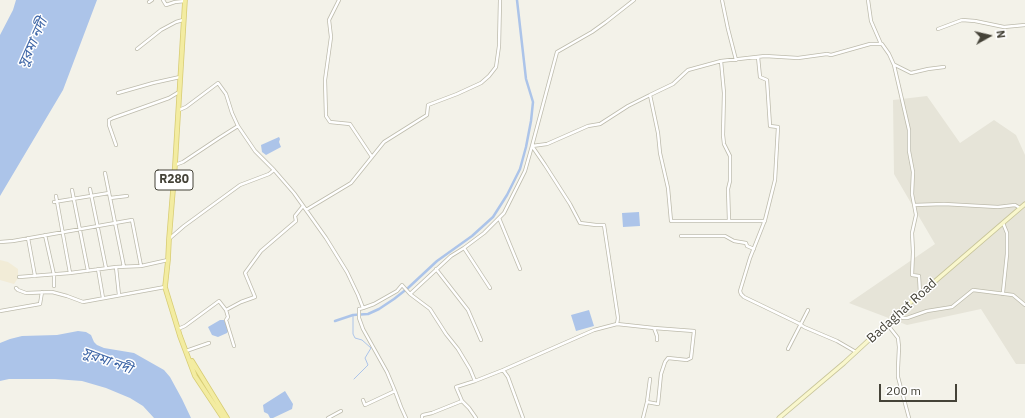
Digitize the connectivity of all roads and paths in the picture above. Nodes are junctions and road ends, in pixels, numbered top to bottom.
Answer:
1 (152, 0) edge
2 (163, 0) edge
3 (185, 0) edge
4 (340, 0) edge
5 (500, 0) edge
6 (634, 0) edge
7 (722, 0) edge
8 (868, 0) edge
9 (149, 2) dead end
10 (183, 20) junction
11 (1025, 25) edge
12 (938, 29) dead end
13 (882, 44) junction
14 (137, 49) dead end
15 (758, 57) junction
16 (736, 60) junction
17 (721, 61) junction
18 (894, 65) junction
19 (944, 67) dead end
20 (180, 77) junction
21 (179, 92) junction
22 (118, 93) dead end
23 (650, 95) junction
24 (178, 110) junction
25 (238, 126) junction
26 (116, 145) dead end
27 (532, 146) junction
28 (372, 157) junction
29 (175, 165) junction
30 (274, 170) junction
31 (105, 172) dead end
32 (90, 189) dead end
33 (72, 190) dead end
34 (109, 193) junction
35 (56, 196) dead end
36 (92, 196) junction
37 (127, 196) dead end
38 (110, 198) junction
39 (74, 199) junction
40 (55, 202) junction
41 (1025, 204) edge
42 (914, 205) junction
43 (303, 206) junction
44 (1020, 208) junction
45 (306, 210) junction
46 (499, 218) junction
47 (729, 221) junction
48 (765, 221) junction
49 (1003, 223) junction
50 (115, 224) junction
51 (98, 227) junction
52 (81, 230) junction
53 (62, 232) junction
54 (45, 235) junction
55 (681, 236) dead end
56 (28, 238) junction
57 (169, 239) junction
58 (0, 242) edge
59 (464, 248) junction
60 (754, 249) junction
61 (168, 260) junction
62 (140, 266) junction
63 (116, 267) junction
64 (124, 267) junction
65 (106, 268) junction
66 (436, 269) junction
67 (520, 269) dead end
68 (98, 270) junction
69 (88, 271) junction
70 (70, 273) junction
71 (54, 275) junction
72 (34, 276) junction
73 (19, 277) dead end
74 (54, 286) dead end
75 (165, 287) junction
76 (16, 288) dead end
77 (490, 288) dead end
78 (42, 292) junction
79 (410, 293) junction
80 (920, 294) junction
81 (1002, 294) junction
82 (119, 295) junction
83 (102, 298) junction
84 (1025, 305) edge
85 (361, 309) junction
86 (226, 310) junction
87 (808, 310) dead end
88 (0, 311) edge
89 (897, 314) junction
90 (617, 324) junction
91 (800, 324) junction
92 (887, 324) junction
93 (654, 328) junction
94 (178, 329) junction
95 (481, 340) dead end
96 (657, 340) dead end
97 (209, 343) dead end
98 (234, 346) dead end
99 (788, 349) dead end
100 (187, 353) junction
101 (856, 353) junction
102 (504, 370) junction
103 (650, 379) dead end
104 (475, 381) junction
105 (395, 390) junction
106 (211, 396) junction
107 (363, 400) dead end
108 (462, 401) junction
109 (647, 402) junction
110 (341, 411) dead end
111 (222, 418) edge
112 (227, 418) edge
113 (328, 418) edge
114 (406, 418) edge
115 (422, 418) edge
116 (476, 418) edge
117 (523, 418) edge
118 (643, 418) edge
119 (780, 418) edge
120 (909, 418) edge

1 - 9 street
2 - 3 street
3 - 10 main road, R280
4 - 28 street
5 - 28 street
6 - 27 street
7 - 16 street
8 - 13 street
10 - 14 street
10 - 20 main road, R280
11 - 12 street
13 - 15 street
13 - 18 street
15 - 16 street
15 - 48 street
16 - 17 street
17 - 23 street
17 - 47 street
18 - 19 street
18 - 42 street
20 - 21 main road, R280
20 - 22 street
21 - 24 main road, R280
21 - 26 street
23 - 27 street
23 - 47 street
24 - 25 street
24 - 29 main road, R280
25 - 29 street
25 - 30 street
27 - 46 street
27 - 90 street
28 - 45 street
29 - 57 main road, R280
30 - 43 street
30 - 57 street
31 - 34 street
32 - 36 street
33 - 39 street
34 - 36 street
34 - 38 street
35 - 40 street
36 - 39 street
36 - 51 street
37 - 38 street
38 - 50 street
39 - 40 street
39 - 52 street
40 - 53 street
41 - 44 main road, Badaghat Road
42 - 44 street
42 - 80 street
43 - 45 street
43 - 86 street
44 - 49 main road, Badaghat Road
45 - 85 street
46 - 59 street
46 - 67 street
47 - 48 street
48 - 60 street
49 - 80 main road, Badaghat Road
49 - 81 street
50 - 51 street
50 - 62 street
50 - 64 street
51 - 52 street
51 - 65 street
52 - 53 street
52 - 69 street
53 - 54 street
53 - 70 street
54 - 56 street
54 - 71 street
55 - 60 street
56 - 58 street
56 - 72 street
57 - 61 main road, R280
59 - 66 street
59 - 77 street
60 - 91 street
61 - 62 street
61 - 75 main road, R280
62 - 64 street
63 - 64 street
63 - 65 street
63 - 82 street
65 - 68 street
66 - 79 street
66 - 95 street
68 - 69 street
68 - 83 street
69 - 70 street
70 - 71 street
71 - 72 street
71 - 74 street
72 - 73 street
75 - 82 street
75 - 94 main road, R280
76 - 78 street
78 - 83 street
78 - 88 street
79 - 85 street
79 - 104 street
80 - 89 main road, Badaghat Road
81 - 84 street
81 - 89 street
82 - 83 street
85 - 105 street
86 - 94 street
86 - 98 street
87 - 91 street
89 - 92 main road, Badaghat Road
90 - 93 street
90 - 102 street
91 - 99 street
91 - 101 street
92 - 101 main road, Badaghat Road
92 - 120 street
93 - 96 street
93 - 109 street
94 - 100 main road, R280
97 - 100 street
100 - 106 main road, R280
101 - 119 main road, Badaghat Road
102 - 104 street
102 - 117 street
103 - 109 street
104 - 108 street
105 - 107 street
105 - 114 street
106 - 111 main road
106 - 112 main road
108 - 115 street
108 - 116 street
109 - 118 street
110 - 113 street

